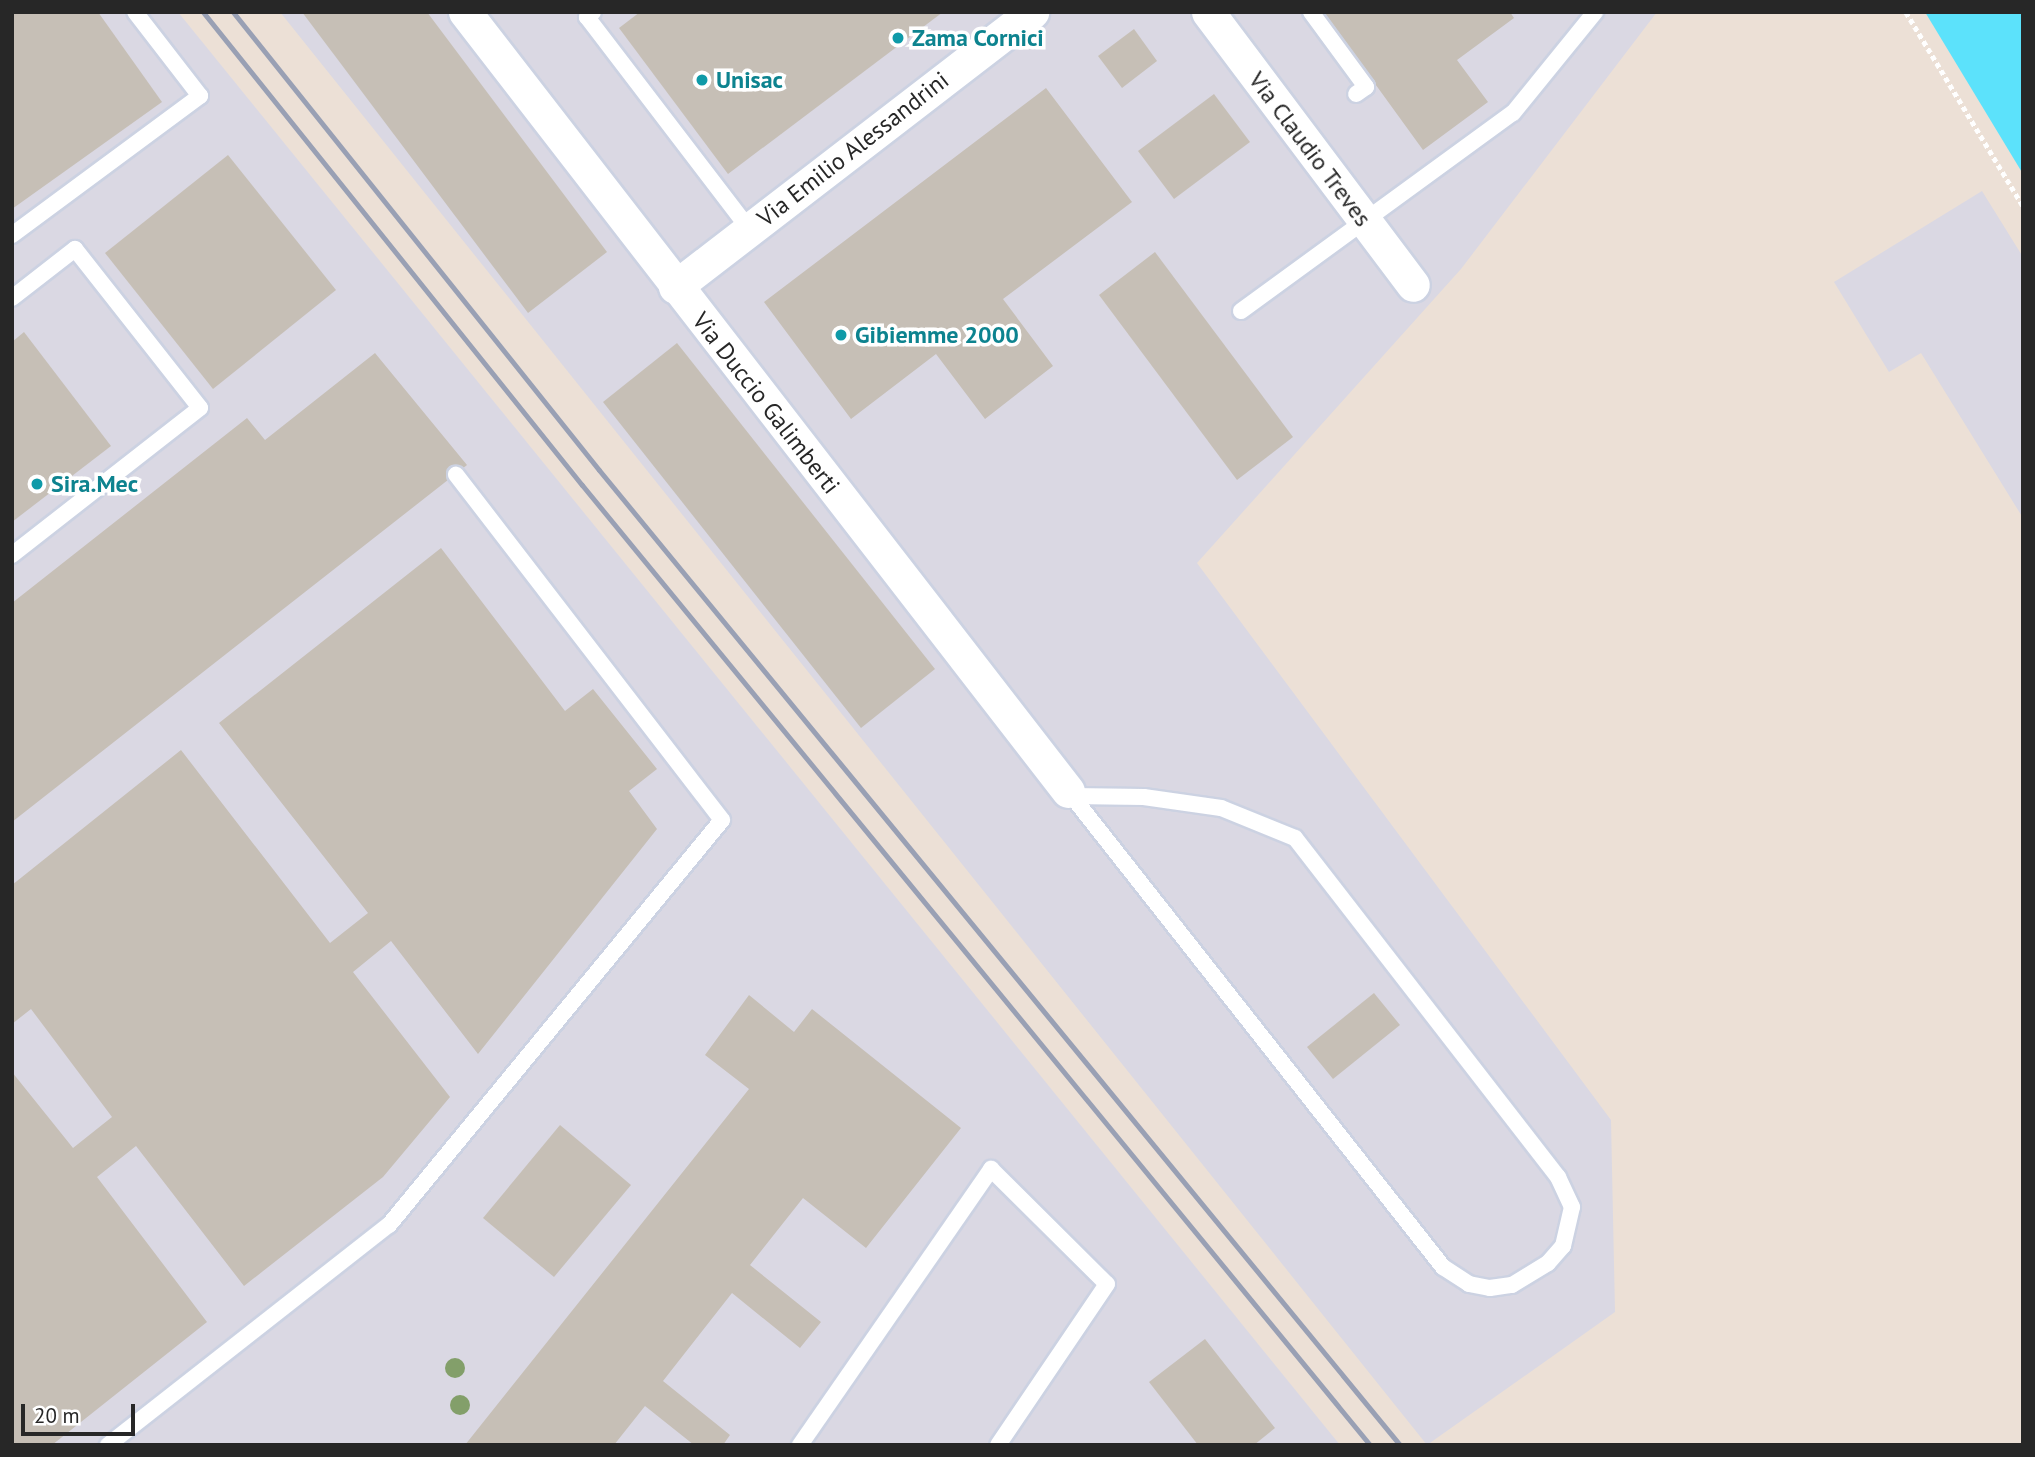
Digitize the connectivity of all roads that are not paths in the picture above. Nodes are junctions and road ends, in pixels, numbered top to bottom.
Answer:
1 (135, 12) edge
2 (465, 12) edge
3 (593, 12) edge
4 (1032, 12) edge
5 (1208, 12) edge
6 (1311, 12) edge
7 (1595, 12) edge
8 (1356, 94) dead end
9 (1363, 219) junction
10 (749, 229) junction
11 (12, 235) edge
12 (1413, 285) dead end
13 (675, 286) junction
14 (12, 298) edge
15 (1241, 311) dead end
16 (456, 475) dead end
17 (12, 555) edge
18 (1070, 794) junction
19 (107, 1445) edge
20 (800, 1445) edge
21 (998, 1445) edge

1 - 11 lane
2 - 13 street, Via Duccio Galimberti
3 - 10 lane
4 - 10 street, Via Emilio Alessandrini
5 - 9 street, Via Claudio Treves
6 - 8 lane
7 - 9 lane
9 - 12 street, Via Claudio Treves
9 - 15 lane
10 - 13 street, Via Emilio Alessandrini
13 - 18 street, Via Duccio Galimberti
14 - 17 lane
16 - 19 lane
18 - 18 lane
20 - 21 lane

